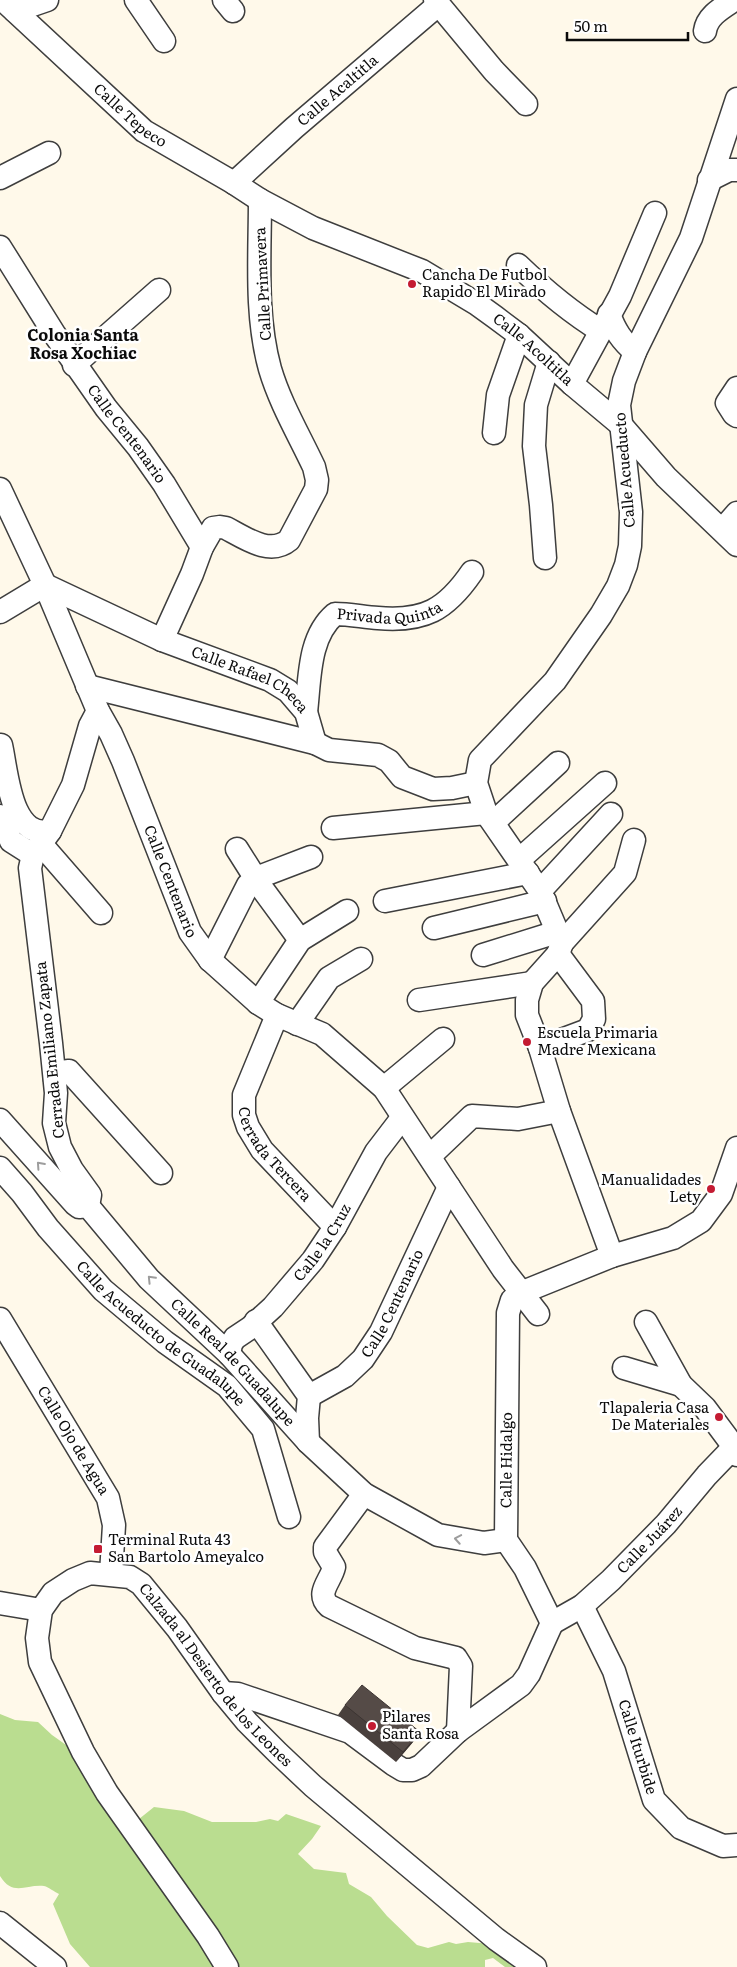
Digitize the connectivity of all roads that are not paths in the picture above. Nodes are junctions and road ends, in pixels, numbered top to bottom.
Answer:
1 (47, 0) edge
2 (136, 0) edge
3 (734, 0) edge
4 (436, 2) edge
5 (9, 6) edge
6 (705, 31) dead end
7 (164, 41) dead end
8 (737, 99) edge
9 (526, 104) dead end
10 (50, 153) dead end
11 (737, 170) edge
12 (0, 178) edge
13 (709, 180) junction
14 (234, 183) junction
15 (260, 200) junction
16 (655, 213) dead end
17 (0, 247) edge
18 (518, 265) dead end
19 (159, 290) dead end
20 (605, 322) junction
21 (518, 335) junction
22 (635, 352) junction
23 (549, 362) junction
24 (74, 364) junction
25 (572, 384) junction
26 (737, 388) edge
27 (737, 416) edge
28 (621, 425) junction
29 (494, 433) dead end
30 (0, 489) edge
31 (732, 529) edge
32 (202, 546) junction
33 (545, 558) dead end
34 (472, 572) dead end
35 (45, 585) junction
36 (0, 612) edge
37 (162, 640) junction
38 (87, 686) junction
39 (98, 710) junction
40 (306, 712) junction
41 (315, 743) junction
42 (1, 744) dead end
43 (558, 764) dead end
44 (605, 782) dead end
45 (476, 783) junction
46 (611, 814) dead end
47 (0, 816) edge
48 (490, 818) junction
49 (333, 828) dead end
50 (5, 837) edge
51 (634, 840) dead end
52 (41, 843) junction
53 (237, 849) dead end
54 (311, 857) dead end
55 (256, 878) junction
56 (533, 882) junction
57 (385, 901) dead end
58 (347, 911) dead end
59 (101, 913) dead end
60 (434, 928) dead end
61 (300, 940) junction
62 (559, 943) junction
63 (483, 955) dead end
64 (361, 959) dead end
65 (210, 960) junction
66 (532, 983) junction
67 (419, 1000) dead end
68 (258, 1003) junction
69 (287, 1019) junction
70 (443, 1039) dead end
71 (540, 1048) junction
72 (55, 1079) junction
73 (384, 1088) junction
74 (559, 1111) junction
75 (402, 1118) junction
76 (0, 1120) edge
77 (737, 1148) edge
78 (430, 1156) junction
79 (0, 1168) edge
80 (161, 1173) dead end
81 (449, 1187) junction
82 (88, 1206) junction
83 (335, 1226) junction
84 (612, 1256) junction
85 (523, 1292) junction
86 (538, 1314) dead end
87 (0, 1319) edge
88 (256, 1321) junction
89 (646, 1322) dead end
90 (229, 1354) junction
91 (624, 1368) dead end
92 (681, 1385) junction
93 (309, 1396) junction
94 (308, 1442) junction
95 (736, 1449) edge
96 (364, 1494) junction
97 (289, 1516) dead end
98 (506, 1540) junction
99 (111, 1574) junction
100 (0, 1603) edge
101 (582, 1606) junction
102 (42, 1610) junction
103 (552, 1622) junction
104 (223, 1693) junction
105 (458, 1731) junction
106 (737, 1845) edge
107 (0, 1923) edge
108 (55, 1967) edge
109 (226, 1967) edge
110 (535, 1967) edge

1 - 5 street, Calle Tepeco
2 - 7 street
3 - 6 street
4 - 9 street
4 - 14 street, Calle Acaltitla
5 - 14 street, Calle Tepeco
8 - 13 street, Calle Acueducto
10 - 12 street
11 - 13 street
13 - 22 street, Calle Acueducto
14 - 15 street, Calle Tepeco
15 - 21 street, Calle Acoltitla
15 - 32 street, Calle Primavera
16 - 20 street
17 - 24 street, Calle Centenario
18 - 20 street
19 - 24 street
20 - 22 street
20 - 25 street
21 - 23 street, Calle Acoltitla
21 - 29 street
22 - 28 street, Calle Acueducto
23 - 25 street, Calle Acoltitla
23 - 33 street
24 - 32 street, Calle Centenario
25 - 28 street, Calle Acoltitla
26 - 27 street
28 - 31 street, Calle Acoltitla
28 - 45 street, Calle Acueducto
30 - 35 street, Calle Centenario
32 - 37 street
34 - 40 street, Privada Quinta
35 - 36 street
35 - 37 street, Calle Rafael Checa
35 - 38 street, Calle Centenario
37 - 40 street, Calle Rafael Checa
38 - 39 street, Calle Centenario
38 - 41 street
39 - 52 street, Cerrada Emiliano Zapata
39 - 65 street, Calle Centenario
40 - 41 street, Calle Rafael Checa
41 - 45 street
42 - 52 street
43 - 48 street
44 - 56 street
45 - 48 street
46 - 56 street
47 - 50 street
48 - 49 street
48 - 56 street
50 - 52 street
51 - 62 street
52 - 59 street
52 - 72 street, Cerrada Emiliano Zapata
53 - 55 street
54 - 55 street
55 - 61 street
55 - 65 street
56 - 57 street
56 - 60 street
56 - 62 street
58 - 61 street
61 - 68 street
62 - 63 street
62 - 66 street
62 - 71 street
64 - 69 street, Cerrada Tercera
65 - 68 street, Calle Centenario
66 - 67 street
66 - 71 street
68 - 69 street, Calle Centenario
69 - 73 street, Calle Centenario
69 - 83 street, Cerrada Tercera
70 - 73 street
71 - 74 street
72 - 80 street
72 - 82 street, Cerrada Emiliano Zapata
73 - 75 street, Calle Centenario
74 - 78 street
74 - 84 street
75 - 78 street, Calle Centenario
75 - 83 street, Calle la Cruz
82 -> 76 street, Calle Real de Guadalupe
77 - 84 street
78 - 81 street, Calle Centenario
79 - 97 street, Calle Acueducto de Guadalupe
81 - 85 street, Calle Centenario
81 - 93 street, Calle Centenario
90 -> 82 street, Calle Real de Guadalupe
83 - 88 street, Calle la Cruz
84 - 85 street
85 - 86 street, Calle Centenario
85 - 98 street, Calle Hidalgo
87 - 99 street, Calle Ojo de Agua
88 - 90 street, Calle la Cruz
88 - 93 street
89 - 92 street
90 - 94 street, Calle Real de Guadalupe
91 - 92 street
92 - 95 street
93 - 94 street
94 - 96 street, Calle Real de Guadalupe
95 - 101 street, Calle Juárez
98 -> 96 street, Calle Real de Guadalupe
96 - 105 street
98 - 103 street
99 - 102 street, Calzada al Desierto de los Leones
99 - 104 street, Calzada al Desierto de los Leones
100 - 102 street
101 - 103 street, Calle Juárez
101 - 106 street, Calle Iturbide
102 - 109 street, Calzada al Desierto de los Leones
103 - 105 street
104 - 105 street
104 - 110 street, Calzada al Desierto de los Leones
107 - 108 street

